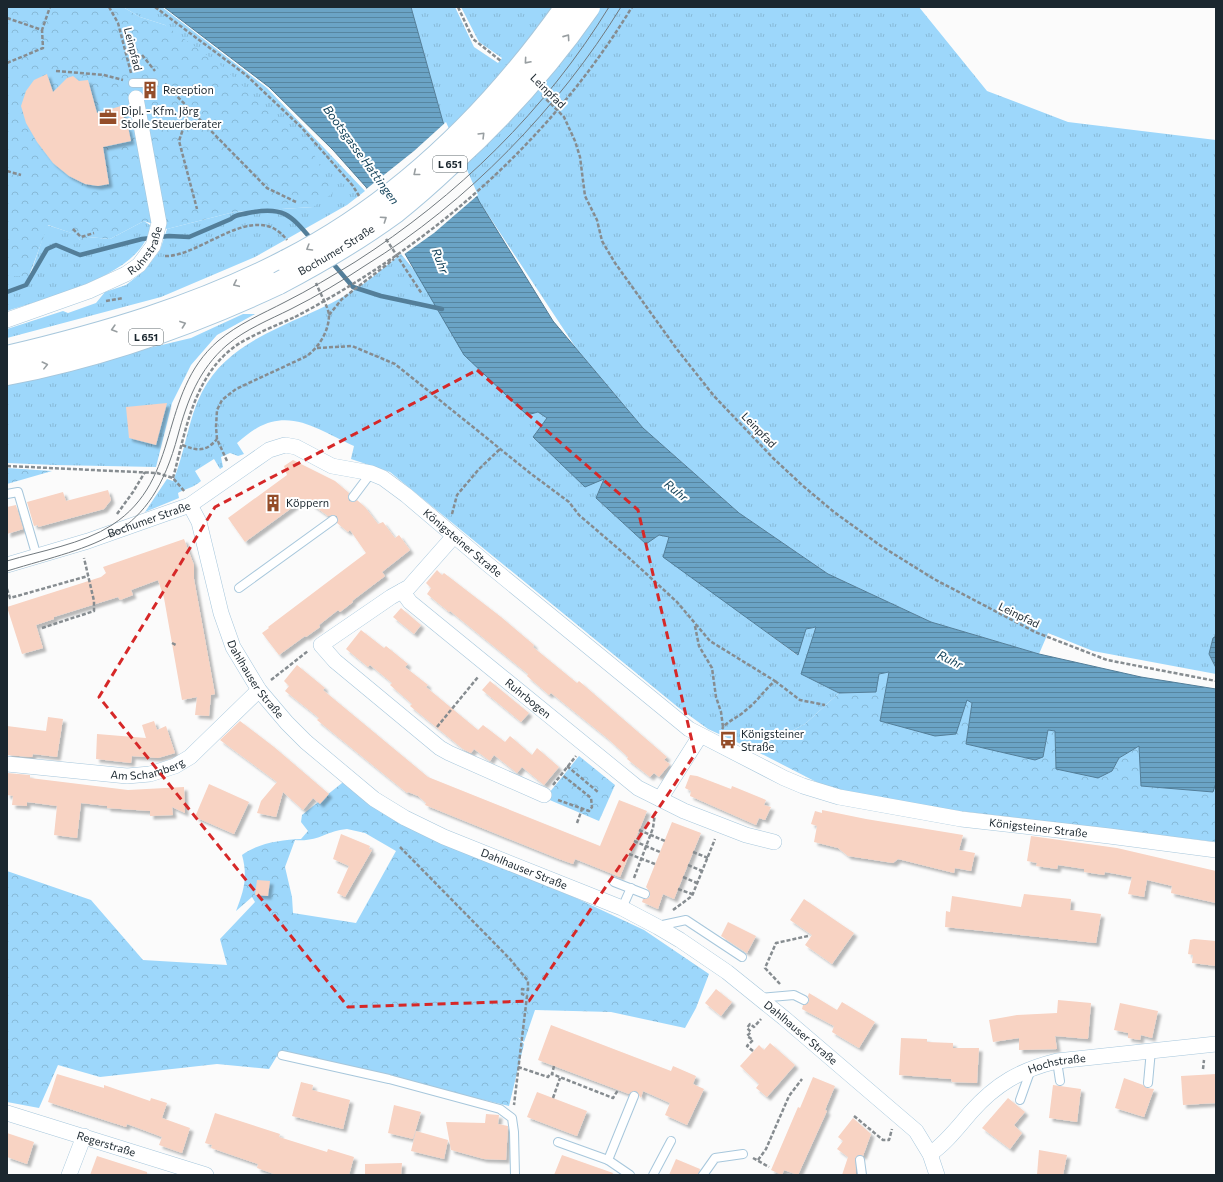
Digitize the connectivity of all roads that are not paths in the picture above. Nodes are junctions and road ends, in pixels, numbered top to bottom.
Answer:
1 (566, 7) edge
2 (589, 7) edge
3 (157, 80) road end
4 (133, 83) road end
5 (136, 98) dead end
6 (275, 276) junction
7 (7, 320) edge
8 (7, 357) edge
9 (7, 374) edge
10 (278, 446) joint
11 (371, 473) junction
12 (7, 494) edge
13 (353, 497) dead end
14 (188, 500) junction
15 (333, 520) dead end
16 (450, 533) junction
17 (37, 557) junction
18 (7, 565) edge
19 (239, 588) dead end
20 (402, 591) junction
21 (259, 690) junction
22 (700, 736) junction
23 (7, 764) edge
24 (547, 791) road end
25 (660, 799) junction
26 (774, 842) dead end
27 (1216, 850) edge
28 (614, 882) dead end
29 (630, 888) junction
30 (645, 894) dead end
31 (622, 908) junction
32 (658, 927) junction
33 (742, 957) dead end
34 (759, 998) junction
35 (804, 1000) dead end
36 (1216, 1044) edge
37 (1151, 1050) junction
38 (282, 1055) dead end
39 (1057, 1061) junction
40 (1032, 1068) junction
41 (1060, 1081) dead end
42 (1148, 1082) dead end
43 (634, 1096) dead end
44 (1020, 1100) dead end
45 (7, 1113) edge
46 (84, 1136) junction
47 (671, 1141) dead end
48 (558, 1142) dead end
49 (743, 1154) dead end
50 (930, 1154) junction
51 (608, 1160) junction
52 (860, 1160) dead end
53 (69, 1175) edge
54 (206, 1175) edge
55 (515, 1175) edge
56 (630, 1175) edge
57 (653, 1175) edge
58 (703, 1175) edge
59 (862, 1175) edge
60 (937, 1175) edge

1 -> 6 main road, Bochumer Straße / L 651, bridge
6 -> 2 main road, Bochumer Straße / L 651, bridge
3 - 4 lane
5 - 7 street, Ruhrstraße
6 -> 8 main road, Bochumer Straße / L 651
9 -> 6 main road, Bochumer Straße / L 651
10 - 11 street, Königsteiner Straße
10 - 14 street, Bochumer Straße
11 - 13 lane
11 - 16 street, Königsteiner Straße
12 - 17 lane
14 - 17 street, Bochumer Straße
14 - 21 street, Dahlhauser Straße
15 - 19 lane
16 - 20 street
16 - 22 street, Königsteiner Straße
17 - 18 street, Bochumer Straße
20 - 24 street
20 - 25 street, Ruhrbogen
21 - 23 street, Am Schamberg
21 - 31 street, Dahlhauser Straße
22 - 25 street
22 - 27 street, Königsteiner Straße
25 - 26 street, Ruhrbogen
28 - 29 lane
29 - 30 lane
29 - 31 lane
31 - 32 street, Dahlhauser Straße
32 - 33 lane
32 - 34 street, Dahlhauser Straße
34 - 35 lane
34 - 50 street, Dahlhauser Straße
36 - 37 street, Hochstraße
37 - 39 street, Hochstraße
37 - 42 lane
38 - 55 lane
39 - 40 street, Hochstraße
39 - 41 lane
40 - 44 lane
40 - 50 street, Hochstraße
43 - 51 lane
45 - 46 street, Regerstraße
46 - 53 street
46 - 54 street, Regerstraße
47 - 57 lane
48 - 51 lane
49 - 58 lane
50 - 60 street, Dahlhauser Straße
51 - 56 lane
52 - 59 lane

